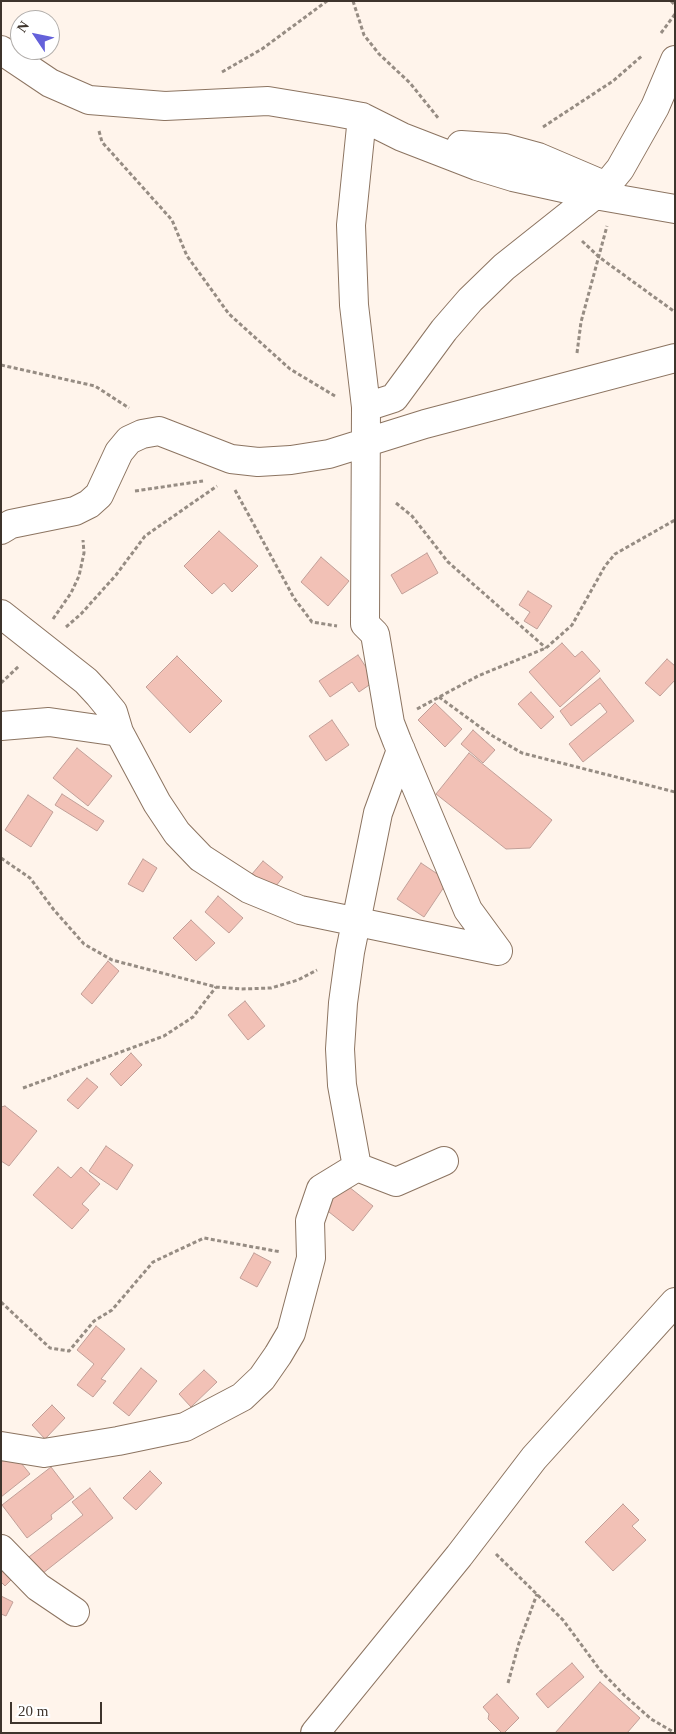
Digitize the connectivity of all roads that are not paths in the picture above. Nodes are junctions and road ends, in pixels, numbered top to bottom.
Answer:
1 (1, 50) edge
2 (675, 60) edge
3 (362, 117) junction
4 (461, 145) road end
5 (600, 191) junction
6 (675, 208) edge
7 (675, 358) edge
8 (366, 407) junction
9 (365, 443) junction
10 (1, 530) edge
11 (1, 614) edge
12 (1, 726) edge
13 (119, 732) junction
14 (400, 750) junction
15 (356, 922) junction
16 (444, 1161) dead end
17 (357, 1168) junction
18 (675, 1302) edge
19 (1, 1446) edge
20 (1, 1549) edge
21 (74, 1612) dead end
22 (315, 1733) edge

1 - 3 street
2 - 5 street
3 - 5 street
3 - 8 street
4 - 5 street
5 - 6 street
5 - 8 street
7 - 9 street
8 - 9 street
9 - 10 street
9 - 14 street
11 - 13 street
12 - 13 street
13 - 15 street
14 - 15 street
14 - 15 street
15 - 17 street
16 - 17 street
17 - 19 street
18 - 22 street
20 - 21 street

